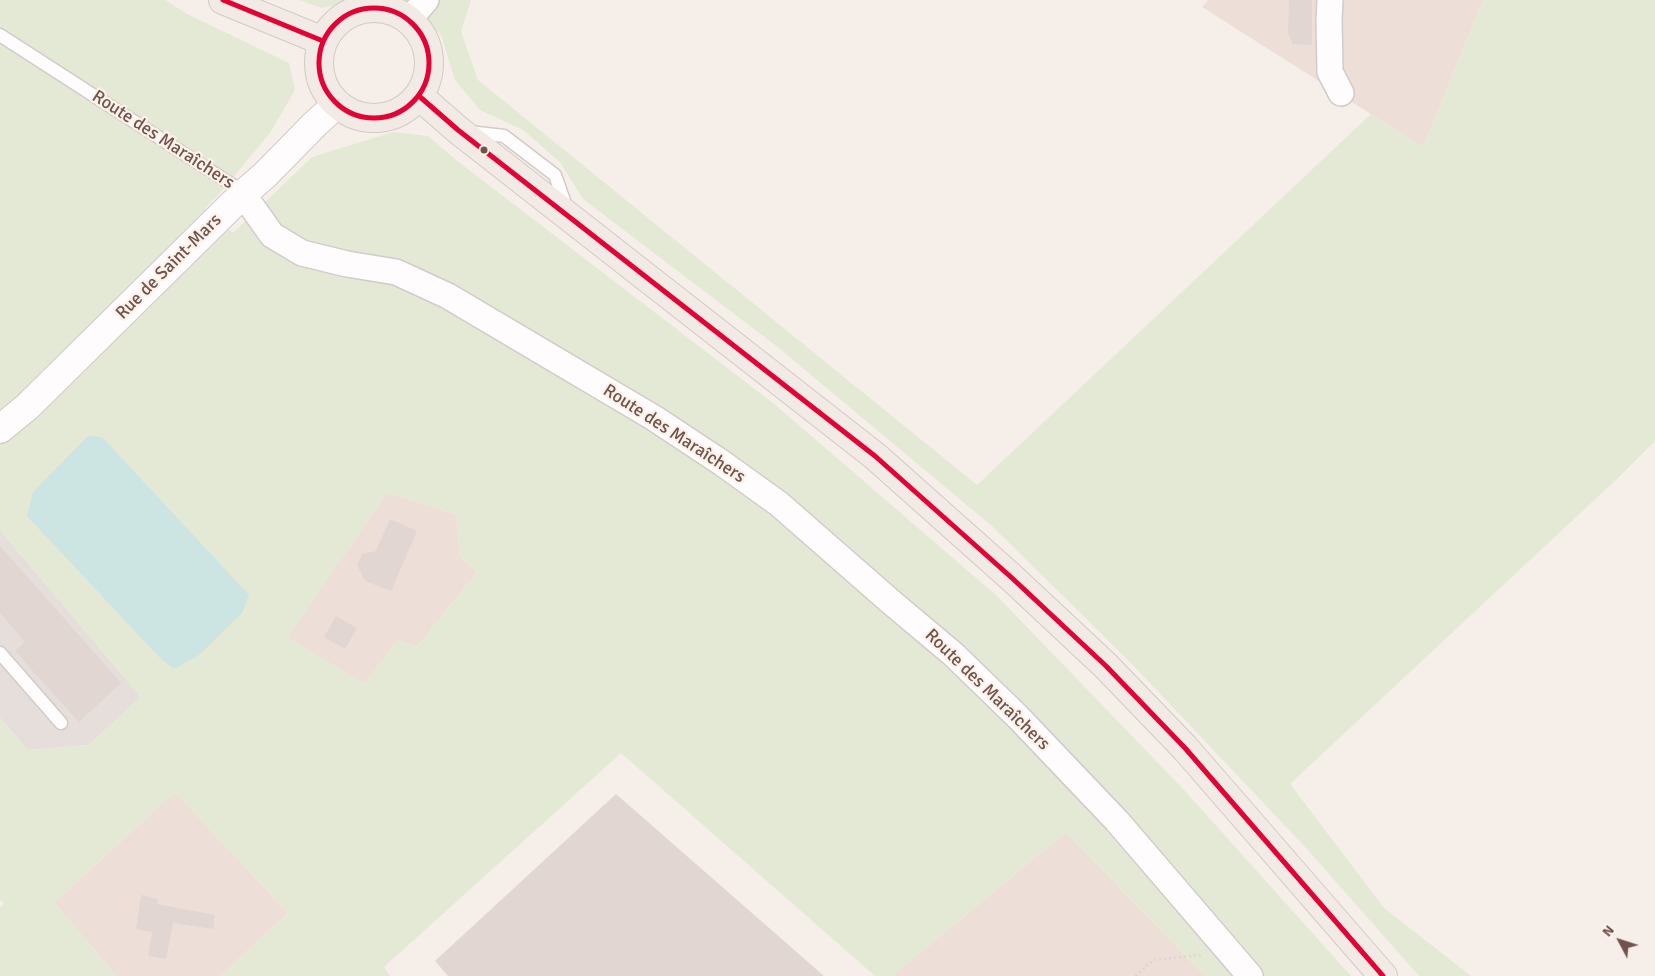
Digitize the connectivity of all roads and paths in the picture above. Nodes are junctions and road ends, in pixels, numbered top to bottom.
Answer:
1 (223, 0) edge
2 (1330, 0) edge
3 (418, 10) edge
4 (0, 35) edge
5 (324, 41) junction
6 (1340, 94) dead end
7 (419, 96) junction
8 (337, 104) junction
9 (243, 194) junction
10 (0, 429) edge
11 (0, 653) edge
12 (62, 723) dead end
13 (1203, 955) dead end
14 (1136, 976) edge
15 (1250, 976) edge
16 (1383, 976) edge

1 - 5 main road
2 - 6 street
3 - 5 main road
3 - 7 main road
4 - 9 lane, Route des Maraîchers
5 - 8 main road
7 - 8 main road
7 - 16 main road
8 - 9 street, Rue de Saint-Mars
9 - 10 street, Rue de Saint-Mars
9 - 15 street, Route des Maraîchers
11 - 12 lane
13 - 14 path

